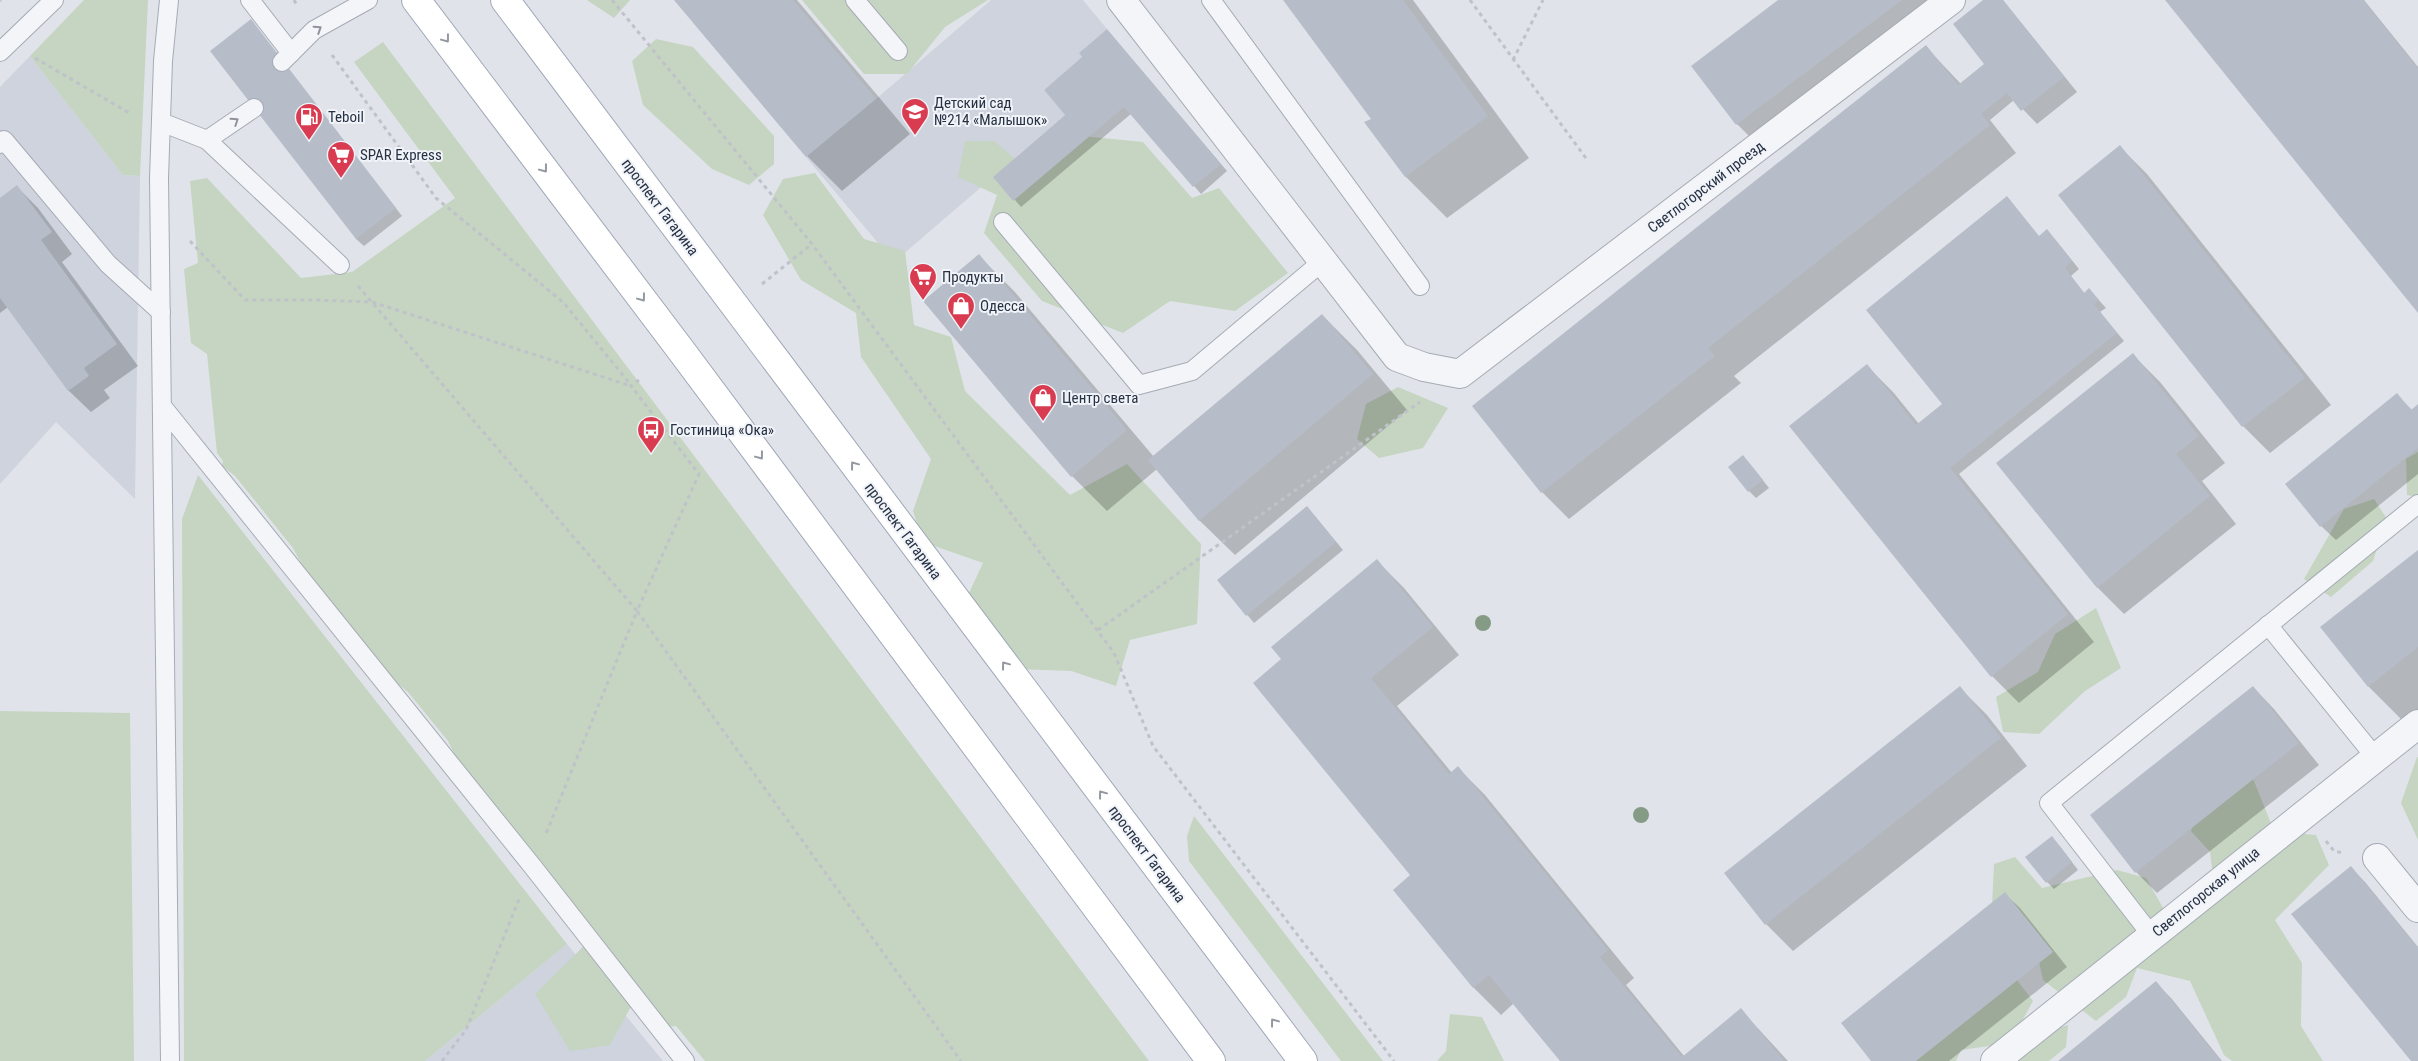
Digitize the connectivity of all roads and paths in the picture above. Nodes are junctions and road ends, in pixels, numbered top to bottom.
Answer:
1 (54, 0) edge
2 (169, 0) edge
3 (250, 0) edge
4 (294, 0) edge
5 (368, 0) edge
6 (416, 0) edge
7 (504, 0) edge
8 (612, 0) edge
9 (856, 0) edge
10 (1121, 0) edge
11 (1211, 0) edge
12 (1470, 0) edge
13 (1543, 0) edge
14 (1951, 0) edge
15 (314, 30) junction
16 (3, 44) edge
17 (898, 51) dead end
18 (1514, 60) junction
19 (254, 108) dead end
20 (161, 122) junction
21 (207, 140) junction
22 (0, 144) edge
23 (1588, 162) dead end
24 (159, 208) junction
25 (1003, 222) dead end
26 (812, 244) junction
27 (1323, 261) junction
28 (340, 265) joint
29 (762, 284) dead end
30 (1420, 286) dead end
31 (372, 302) junction
32 (161, 312) junction
33 (1460, 374) junction
34 (639, 380) dead end
35 (631, 386) junction
36 (162, 406) junction
37 (2418, 504) edge
38 (637, 611) junction
39 (2268, 625) junction
40 (1098, 630) junction
41 (2418, 724) edge
42 (2376, 758) junction
43 (2304, 814) junction
44 (2377, 858) joint
45 (2418, 908) edge
46 (2152, 936) junction
47 (170, 1061) edge
48 (685, 1061) edge
49 (961, 1061) edge
50 (1210, 1061) edge
51 (1303, 1061) edge
52 (1394, 1061) edge
53 (1995, 1061) edge

1 - 16 lane
2 - 20 lane
3 - 15 lane
4 - 15 path
15 -> 5 lane
6 -> 50 main road
51 -> 7 main road, проспект Гагарина
8 - 26 path
9 - 17 lane
10 - 27 street
11 - 30 lane
12 - 18 path
13 - 18 path
14 - 33 street, Светлогорский проезд
15 - 35 path
16 - 20 path
18 - 23 path
21 -> 19 lane
20 - 21 lane
20 - 24 lane
21 - 28 lane
22 - 32 lane
24 - 31 path
24 - 32 lane
25 - 27 lane
26 - 29 path
26 - 40 path
27 - 33 street
28 - 31 path
31 - 35 path
31 - 38 path
32 - 36 lane
33 - 40 path
34 - 35 path
35 - 38 path
36 - 47 lane
36 - 48 lane
37 - 39 lane
38 - 49 path
39 - 42 lane
39 - 46 lane
40 - 52 path
41 - 42 street, Светлогорская улица
42 - 43 street, Светлогорская улица
43 - 44 path
43 - 46 street, Светлогорская улица
44 - 45 street
46 - 53 street, Светлогорская улица

